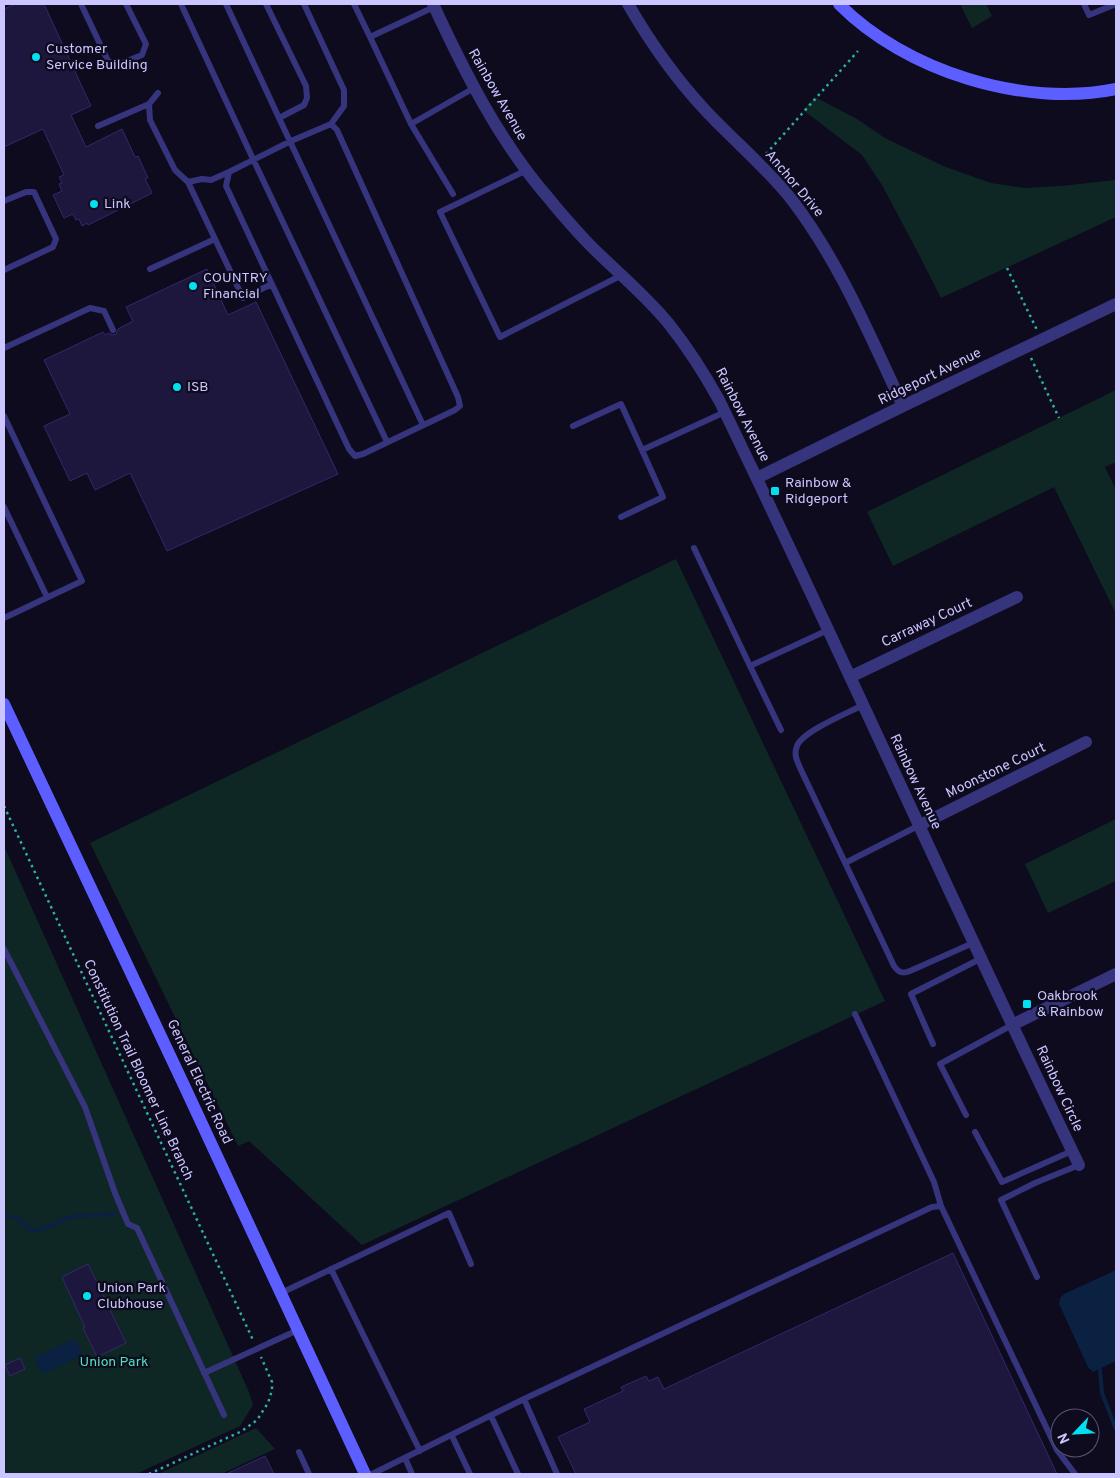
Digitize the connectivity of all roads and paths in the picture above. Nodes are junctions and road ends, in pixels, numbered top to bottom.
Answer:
1 (81, 4) edge
2 (126, 4) edge
3 (181, 4) edge
4 (226, 4) edge
5 (266, 4) edge
6 (304, 4) edge
7 (354, 4) edge
8 (628, 4) edge
9 (839, 4) edge
10 (1084, 4) edge
11 (1116, 4) edge
12 (434, 6) edge
13 (370, 38) junction
14 (858, 51) dead end
15 (474, 88) junction
16 (1116, 89) edge
17 (158, 93) dead end
18 (149, 104) junction
19 (279, 118) junction
20 (331, 124) junction
21 (411, 124) junction
22 (98, 126) dead end
23 (290, 141) junction
24 (253, 160) junction
25 (759, 162) junction
26 (526, 170) junction
27 (229, 172) junction
28 (188, 182) junction
29 (453, 194) dead end
30 (4, 202) edge
31 (215, 239) junction
32 (1007, 268) dead end
33 (150, 269) dead end
34 (4, 270) edge
35 (622, 275) junction
36 (272, 284) junction
37 (1116, 304) edge
38 (113, 330) dead end
39 (1042, 340) junction
40 (4, 348) edge
41 (1026, 348) junction
42 (903, 406) junction
43 (725, 412) junction
44 (4, 416) edge
45 (1059, 418) dead end
46 (423, 425) junction
47 (573, 426) dead end
48 (387, 442) junction
49 (642, 450) junction
50 (757, 478) junction
51 (4, 507) edge
52 (621, 517) dead end
53 (694, 548) dead end
54 (47, 597) junction
55 (1018, 597) dead end
56 (4, 618) edge
57 (828, 630) junction
58 (750, 666) junction
59 (850, 677) junction
60 (4, 704) edge
61 (863, 705) junction
62 (781, 730) dead end
63 (1086, 742) dead end
64 (4, 806) edge
65 (918, 826) junction
66 (844, 862) junction
67 (973, 943) junction
68 (4, 949) edge
69 (980, 959) junction
70 (1116, 974) edge
71 (855, 1014) dead end
72 (1012, 1025) junction
73 (933, 1044) dead end
74 (966, 1115) dead end
75 (976, 1132) dead end
76 (1072, 1151) junction
77 (1078, 1165) joint
78 (941, 1206) junction
79 (471, 1264) dead end
80 (331, 1269) junction
81 (1037, 1277) dead end
82 (281, 1293) junction
83 (298, 1330) junction
84 (254, 1342) dead end
85 (259, 1353) dead end
86 (204, 1373) junction
87 (524, 1400) junction
88 (224, 1415) dead end
89 (491, 1416) junction
90 (452, 1436) junction
91 (420, 1451) junction
92 (299, 1452) dead end
93 (405, 1458) junction
94 (149, 1474) edge
95 (309, 1474) edge
96 (365, 1474) edge
97 (372, 1474) edge
98 (412, 1474) edge
99 (470, 1474) edge
100 (518, 1474) edge
101 (556, 1474) edge
102 (1075, 1474) edge

1 - 2 lane
3 - 24 lane
4 - 19 lane
5 - 19 lane
6 - 20 lane
7 - 13 lane
8 - 25 street, Anchor Drive
9 - 16 main road
10 - 11 lane
12 - 13 lane
12 - 15 street, Rainbow Avenue
13 - 21 lane
14 - 25 path
15 - 21 lane
15 - 26 street, Rainbow Avenue
17 - 18 lane
18 - 22 lane
18 - 28 lane
19 - 23 lane
20 - 23 lane
20 - 46 lane
21 - 29 lane
23 - 24 lane
23 - 46 lane
24 - 27 lane
24 - 48 lane
25 - 42 street, Anchor Drive
26 - 35 street, Rainbow Avenue
26 - 35 lane
27 - 28 lane
27 - 36 lane
28 - 31 lane
30 - 34 lane
31 - 33 lane
31 - 36 lane
32 - 39 path
35 - 43 street, Rainbow Avenue
36 - 48 lane
37 - 39 street, Ridgeport Avenue
38 - 40 lane
39 - 41 street, Ridgeport Avenue
41 - 42 street, Ridgeport Avenue
41 - 45 path
42 - 50 street, Ridgeport Avenue
43 - 49 lane
43 - 50 street, Rainbow Avenue
44 - 54 lane
46 - 48 lane
47 - 49 lane
49 - 52 lane
50 - 57 street, Rainbow Avenue
51 - 54 lane
53 - 58 lane
54 - 56 lane
55 - 59 street, Carraway Court
57 - 58 lane
57 - 59 street, Rainbow Avenue
58 - 62 lane
59 - 61 street, Rainbow Avenue
60 - 82 main road, General Electric Road
61 - 65 street, Rainbow Avenue
61 - 66 lane
63 - 65 street, Moonstone Court
64 - 84 path, Constitution Trail Bloomer Line Branch
65 - 66 lane
65 - 67 street, Rainbow Avenue
66 - 67 lane
67 - 69 street, Rainbow Avenue
68 - 86 lane
69 - 72 street, Rainbow Avenue
69 - 73 lane
70 - 72 street
71 - 78 lane
72 - 74 lane
72 - 76 street, Rainbow Circle
75 - 76 lane
76 - 77 street, Rainbow Circle
77 - 81 lane
78 - 87 lane
78 - 102 lane
79 - 80 lane
80 - 82 lane
80 - 91 lane
82 - 83 main road, General Electric Road
83 - 86 lane
83 - 96 main road, General Electric Road
85 - 94 path
86 - 88 lane
87 - 89 lane
87 - 101 lane
89 - 90 lane
89 - 100 lane
90 - 91 lane
90 - 99 lane
91 - 93 lane
92 - 95 lane
93 - 97 lane
93 - 98 lane

